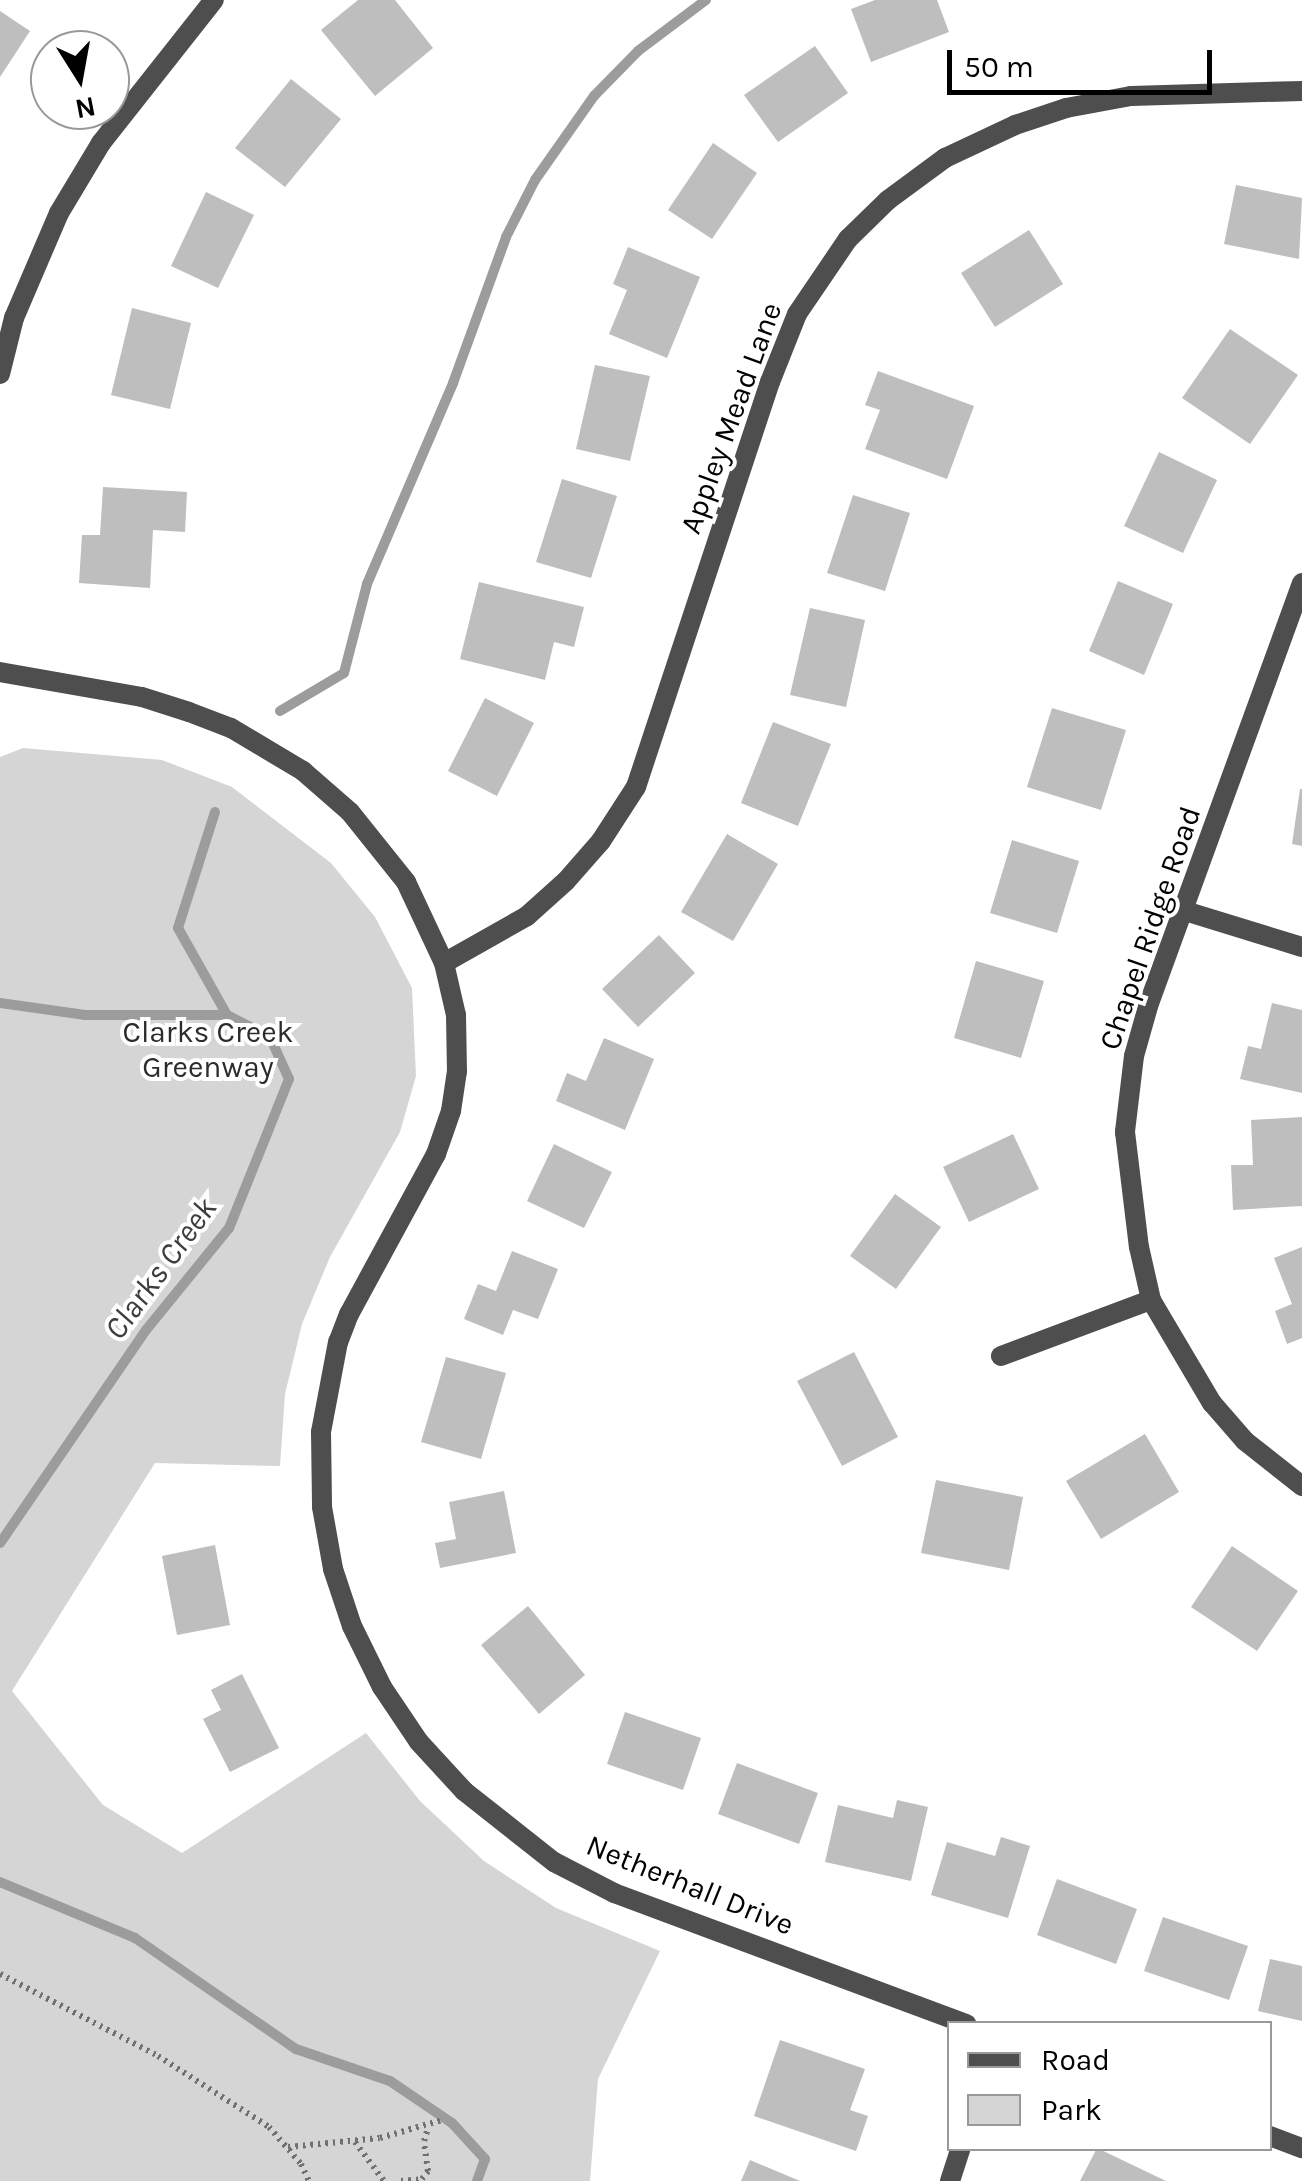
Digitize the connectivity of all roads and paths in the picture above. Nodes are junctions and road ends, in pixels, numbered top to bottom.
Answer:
1 (214, 0) edge
2 (1302, 91) edge
3 (0, 374) edge
4 (1302, 583) edge
5 (0, 672) edge
6 (1185, 911) junction
7 (1302, 948) edge
8 (444, 963) junction
9 (1152, 1300) junction
10 (1001, 1356) dead end
11 (1302, 1486) edge
12 (0, 1974) edge
13 (958, 2021) edge
14 (442, 2120) dead end
15 (428, 2127) junction
16 (1272, 2137) edge
17 (355, 2142) junction
18 (287, 2148) junction
19 (1302, 2148) edge
20 (960, 2151) edge
21 (310, 2181) edge
22 (384, 2181) edge
23 (401, 2181) edge
24 (950, 2181) edge

1 - 3 street
2 - 8 street, Appley Mead Lane
4 - 6 street, Chapel Ridge Road
5 - 8 street, Netherhall Drive
6 - 7 street
6 - 9 street, Chapel Ridge Road
8 - 13 street, Netherhall Drive
9 - 10 street
9 - 11 street, Chapel Ridge Road
12 - 18 path
14 - 15 path
15 - 17 path
15 - 23 path
16 - 19 street
17 - 18 path
17 - 22 path
18 - 21 path
20 - 24 street

